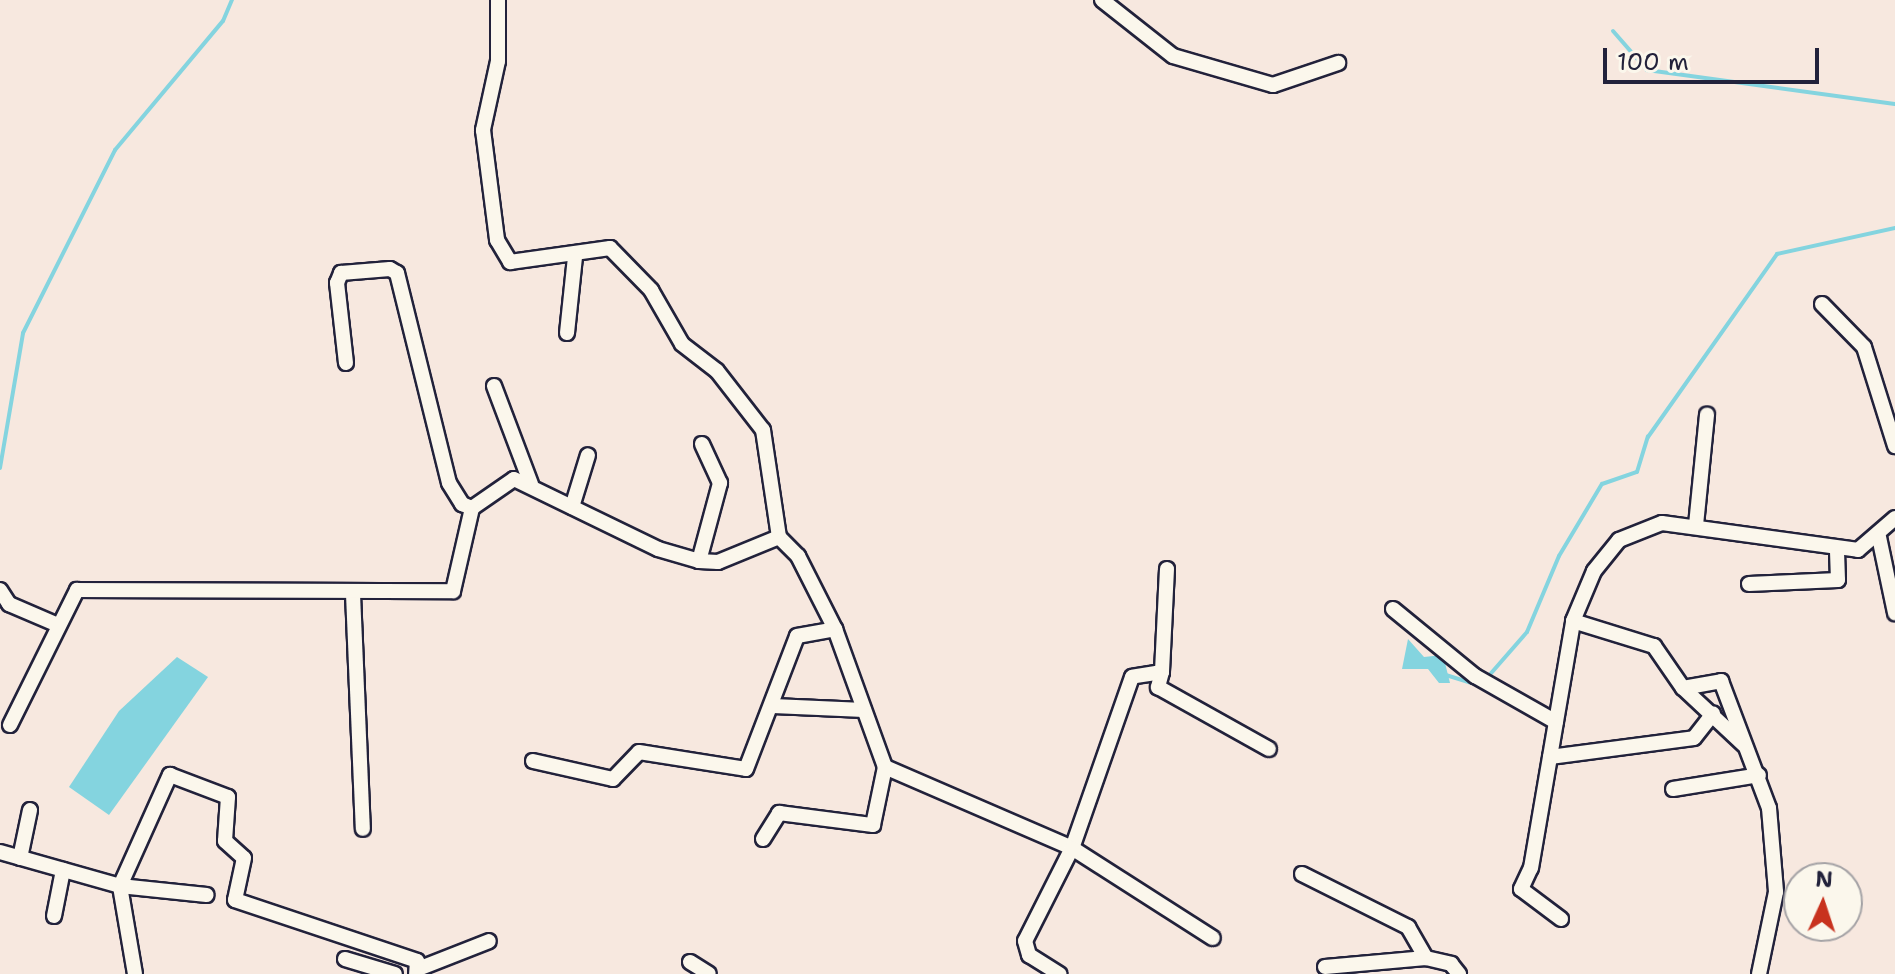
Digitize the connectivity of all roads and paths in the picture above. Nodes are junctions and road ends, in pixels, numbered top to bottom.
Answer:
1 (498, 0) edge
2 (1102, 0) edge
3 (1338, 63) dead end
4 (575, 257) junction
5 (1822, 304) dead end
6 (567, 333) dead end
7 (346, 363) dead end
8 (494, 386) dead end
9 (1707, 415) dead end
10 (702, 444) dead end
11 (1895, 446) edge
12 (588, 455) dead end
13 (531, 484) junction
14 (572, 507) junction
15 (472, 508) junction
16 (1895, 518) edge
17 (1696, 525) junction
18 (779, 537) junction
19 (1879, 537) junction
20 (1837, 550) junction
21 (699, 561) junction
22 (1167, 569) dead end
23 (1749, 584) dead end
24 (0, 590) edge
25 (353, 594) junction
26 (1393, 609) dead end
27 (1895, 613) edge
28 (1573, 621) junction
29 (58, 625) junction
30 (835, 629) junction
31 (1162, 672) junction
32 (1683, 688) junction
33 (773, 706) junction
34 (864, 710) junction
35 (1713, 714) junction
36 (1556, 722) junction
37 (10, 725) dead end
38 (1269, 749) dead end
39 (1751, 751) junction
40 (1550, 757) junction
41 (533, 761) dead end
42 (885, 767) junction
43 (1759, 775) junction
44 (1673, 789) dead end
45 (30, 810) dead end
46 (363, 829) dead end
47 (763, 839) dead end
48 (1072, 848) junction
49 (0, 852) edge
50 (20, 858) junction
51 (63, 870) junction
52 (1302, 874) dead end
53 (120, 886) junction
54 (207, 895) dead end
55 (54, 916) dead end
56 (1561, 919) dead end
57 (1213, 938) dead end
58 (489, 941) dead end
59 (1426, 958) junction
60 (345, 959) dead end
61 (690, 962) dead end
62 (1325, 967) dead end
63 (417, 971) edge
64 (135, 974) edge
65 (395, 974) edge
66 (709, 974) edge
67 (1059, 974) edge
68 (1459, 974) edge
69 (1759, 974) edge

1 - 4 street
2 - 3 street
4 - 6 street
4 - 18 street
5 - 11 street
7 - 15 street
8 - 13 street
9 - 17 street
10 - 21 street
12 - 14 street
13 - 14 street
13 - 15 street
14 - 21 street
15 - 25 street
16 - 19 street
17 - 20 street
17 - 28 street
18 - 21 street
18 - 30 street
19 - 20 street
19 - 27 street
20 - 23 street
22 - 31 street
24 - 29 street
25 - 29 street
25 - 46 street
26 - 36 street
28 - 32 street
28 - 36 street
29 - 37 street
30 - 33 street
30 - 34 street
31 - 38 street
31 - 48 street
32 - 35 street
32 - 39 street
33 - 34 street
33 - 41 street
34 - 42 street
35 - 39 street
35 - 40 street
36 - 40 street
39 - 43 street
40 - 56 street
42 - 47 street
42 - 48 street
43 - 44 street
43 - 69 street
45 - 50 street
48 - 57 street
48 - 67 street
49 - 50 street
50 - 51 street
51 - 53 street
51 - 55 street
52 - 59 street
53 - 54 street
53 - 63 street
53 - 64 street
58 - 63 street
59 - 62 street
59 - 68 street
60 - 65 street
61 - 66 street

